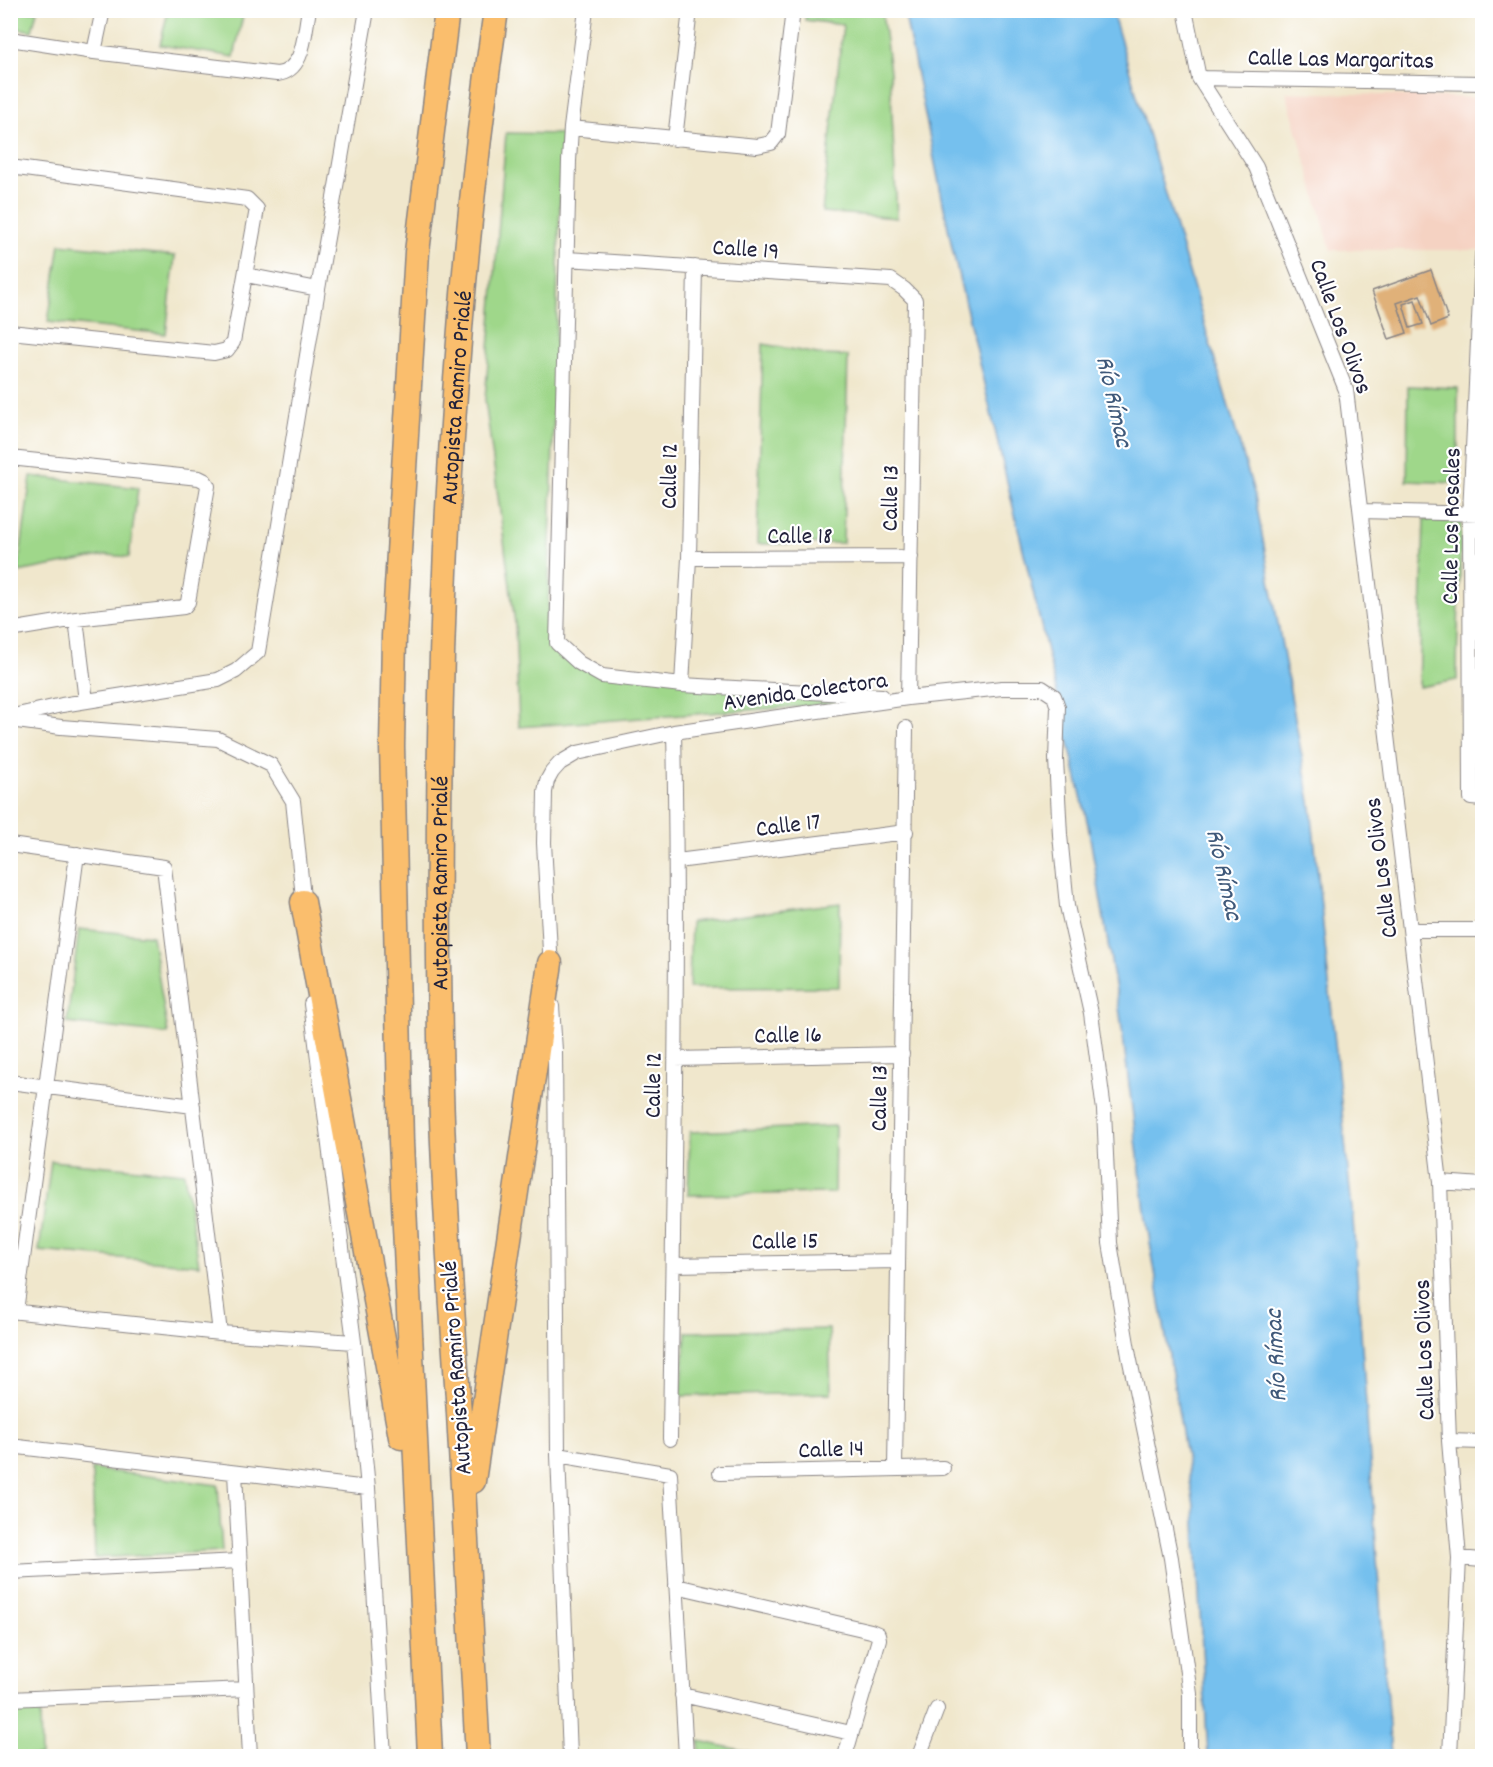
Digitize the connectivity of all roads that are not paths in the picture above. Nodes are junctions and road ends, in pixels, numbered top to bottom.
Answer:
1 (104, 10) edge
2 (309, 10) edge
3 (367, 10) edge
4 (447, 10) edge
5 (496, 10) edge
6 (586, 10) edge
7 (690, 10) edge
8 (794, 10) edge
9 (1185, 10) edge
10 (10, 39) edge
11 (94, 52) junction
12 (1198, 78) junction
13 (1482, 83) edge
14 (571, 128) junction
15 (675, 138) junction
16 (10, 167) edge
17 (1482, 255) edge
18 (567, 259) junction
19 (695, 267) junction
20 (246, 275) junction
21 (318, 289) junction
22 (915, 300) joint
23 (10, 332) edge
24 (10, 458) edge
25 (1361, 511) junction
26 (1476, 513) edge
27 (910, 557) junction
28 (689, 558) junction
29 (76, 619) junction
30 (10, 630) edge
31 (682, 685) junction
32 (908, 698) junction
33 (86, 701) junction
34 (10, 718) edge
35 (906, 728) dead end
36 (674, 732) junction
37 (1477, 798) edge
38 (906, 832) junction
39 (10, 845) edge
40 (77, 854) junction
41 (677, 861) junction
42 (303, 902) junction
43 (1410, 930) junction
44 (1482, 930) edge
45 (550, 963) junction
46 (902, 1054) junction
47 (675, 1059) junction
48 (10, 1082) edge
49 (46, 1086) junction
50 (193, 1106) junction
51 (1440, 1182) junction
52 (1482, 1185) edge
53 (898, 1261) junction
54 (673, 1265) junction
55 (13, 1311) edge
56 (220, 1333) junction
57 (354, 1342) junction
58 (670, 1439) dead end
59 (1449, 1441) junction
60 (1482, 1442) edge
61 (10, 1446) edge
62 (558, 1455) junction
63 (895, 1468) junction
64 (943, 1468) dead end
65 (235, 1473) junction
66 (720, 1473) dead end
67 (369, 1488) junction
68 (418, 1528) junction
69 (466, 1531) junction
70 (1459, 1558) junction
71 (1482, 1560) edge
72 (240, 1561) junction
73 (10, 1572) edge
74 (676, 1586) junction
75 (246, 1689) junction
76 (682, 1695) junction
77 (10, 1699) edge
78 (937, 1709) dead end
79 (851, 1733) junction
80 (250, 1756) edge
81 (384, 1756) edge
82 (430, 1756) edge
83 (478, 1756) edge
84 (570, 1756) edge
85 (686, 1756) edge
86 (845, 1756) edge
87 (919, 1756) edge
88 (1190, 1756) edge
89 (1450, 1756) edge

1 - 11 street
2 - 11 street
3 - 21 street
4 - 68 highway, Autopista Ramiro Prialé
5 - 69 highway, Autopista Ramiro Prialé
6 - 14 street
7 - 15 street
8 - 15 street
9 - 12 street, Calle Los Olivos
10 - 11 street
12 - 13 street, Calle Las Margaritas
12 - 25 street, Calle Los Olivos
14 - 15 street
14 - 18 street
16 - 20 street
17 - 26 street, Calle Los Rosales
18 - 19 street, Calle 19
18 - 31 street
19 - 22 street, Calle 19
19 - 28 street, Calle 12
20 - 21 street
20 - 23 street
21 - 33 street
22 - 27 street, Calle 13
24 - 29 street
25 - 26 street
25 - 43 street, Calle Los Olivos
26 - 37 street, Calle Los Rosales
27 - 28 street, Calle 18
27 - 32 street, Calle 13
28 - 31 street, Calle 12
29 - 30 street
29 - 33 street
31 - 32 street
32 - 36 street, Avenida Colectora
32 - 88 street, Avenida Colectora
33 - 34 street
34 - 42 street
35 - 38 street, Calle 13
36 - 41 street, Calle 12
36 - 45 street, Avenida Colectora
38 - 41 street, Calle 17
38 - 46 street, Calle 13
39 - 40 street
40 - 49 street
40 - 50 street
41 - 47 street, Calle 12
42 - 57 street
42 - 68 highway
43 - 44 street
43 - 51 street, Calle Los Olivos
45 - 62 street
45 - 69 highway
46 - 47 street, Calle 16
46 - 53 street, Calle 13
47 - 54 street, Calle 12
48 - 49 street
49 - 50 street
49 - 55 street
50 - 56 street
51 - 52 street
51 - 59 street, Calle Los Olivos
53 - 54 street, Calle 15
53 - 63 street, Calle 13
54 - 58 street, Calle 12
55 - 56 street
56 - 57 street
57 - 67 street
59 - 60 street
59 - 70 street, Calle Los Olivos
61 - 65 street
62 - 74 street
62 - 84 street
63 - 64 street, Calle 14
63 - 66 street, Calle 14
65 - 67 street
65 - 72 street
67 - 81 street
68 - 82 highway, Autopista Ramiro Prialé
69 - 83 highway, Autopista Ramiro Prialé
70 - 71 street
70 - 89 street, Calle Los Olivos
72 - 73 street
72 - 75 street
74 - 76 street
74 - 79 street
75 - 77 street
75 - 80 street
76 - 79 street
76 - 85 street
78 - 87 street
79 - 86 street

